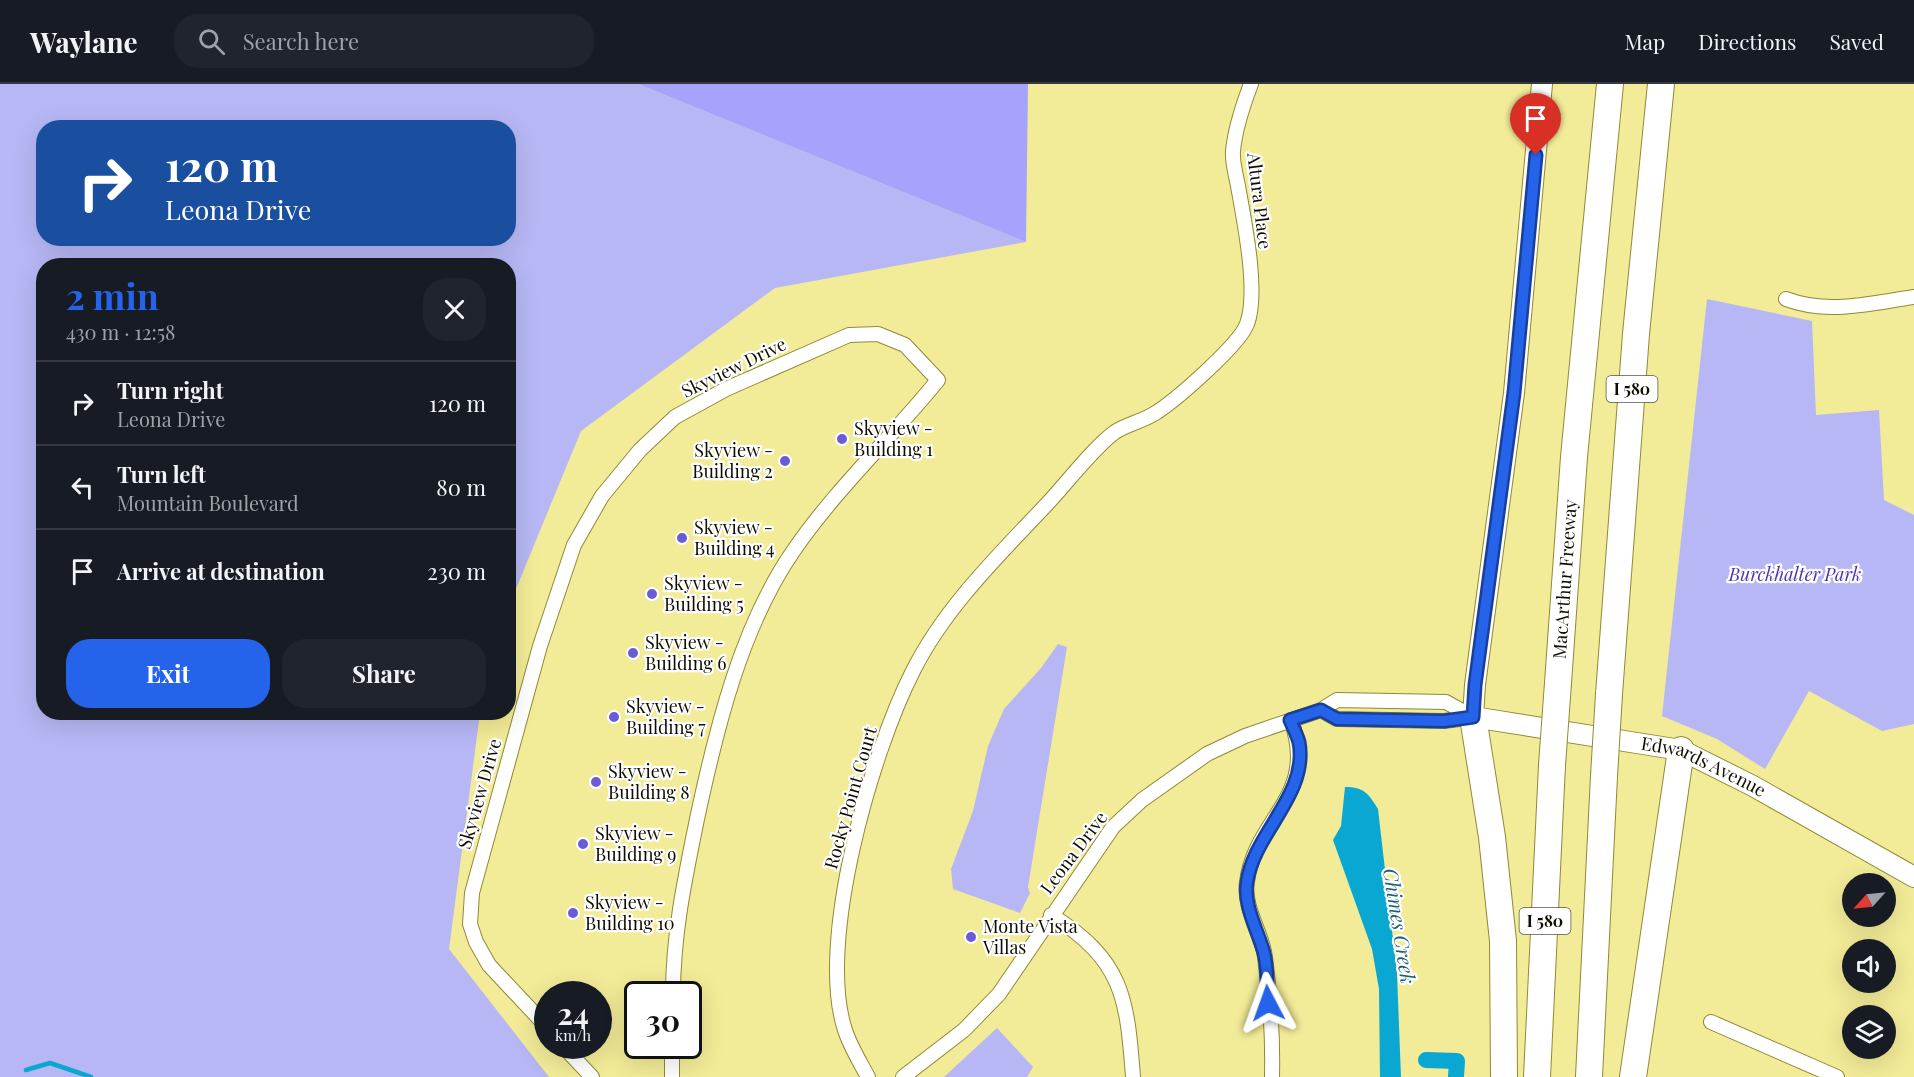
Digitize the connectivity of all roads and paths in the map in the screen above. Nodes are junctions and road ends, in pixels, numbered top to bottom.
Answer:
1 (1251, 84) edge
2 (1542, 84) edge
3 (1610, 84) edge
4 (1661, 84) edge
5 (1914, 297) edge
6 (1786, 298) dead end
7 (1248, 323) joint
8 (1321, 710) junction
9 (1473, 717) junction
10 (1290, 720) junction
11 (1681, 750) junction
12 (1914, 877) edge
13 (1051, 915) junction
14 (673, 981) edge
15 (534, 1013) edge
16 (1711, 1022) dead end
17 (575, 1059) edge
18 (672, 1059) edge
19 (592, 1077) edge
20 (672, 1077) edge
21 (868, 1077) edge
22 (903, 1077) edge
23 (1133, 1077) edge
24 (1272, 1077) edge
25 (1504, 1077) edge
26 (1537, 1077) edge
27 (1589, 1077) edge
28 (1633, 1077) edge
29 (1838, 1077) edge

1 - 7 street, Altura Place
2 - 9 main road
3 - 26 highway, MacArthur Freeway / I 580, bridge
4 - 27 highway, I 580, bridge
5 - 6 street
7 - 21 street, Rocky Point Court
8 - 9 street
8 - 9 street, Leona Drive
8 - 10 street, Leona Drive
9 - 11 main road, Edwards Avenue
9 - 25 highway
10 - 13 street, Leona Drive
10 - 24 street
11 - 12 main road, Edwards Avenue
11 - 28 highway
13 - 22 street, Leona Drive
13 - 23 street
14 - 15 street, Skyview Drive
16 - 29 street
17 - 19 street
18 - 20 street

